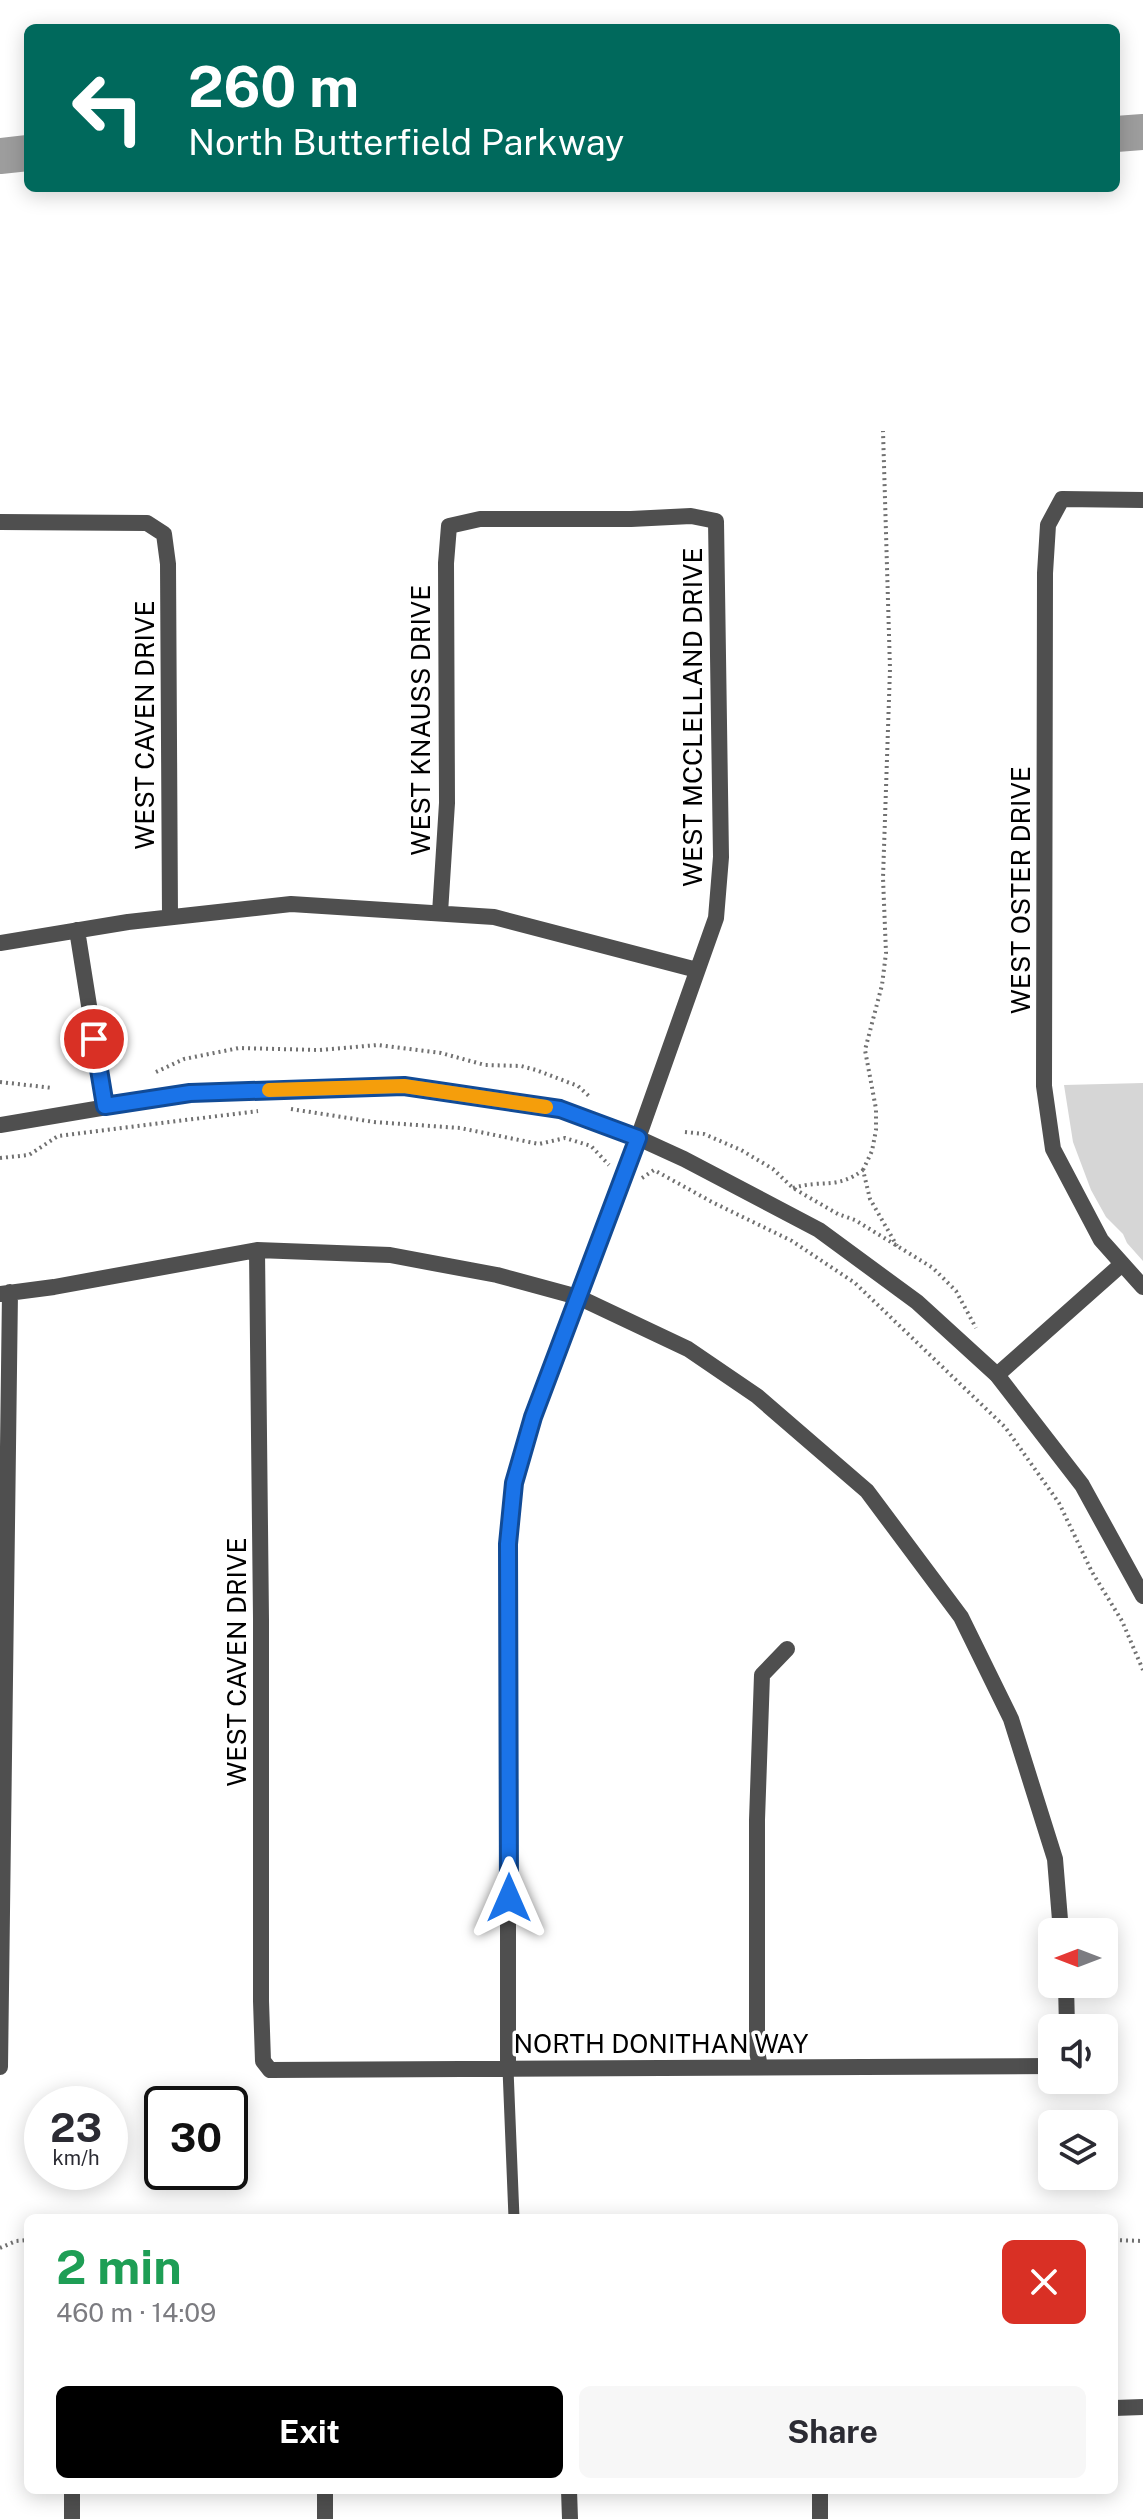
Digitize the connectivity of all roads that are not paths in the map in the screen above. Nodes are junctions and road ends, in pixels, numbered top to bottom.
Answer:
1 (1143, 500) edge
2 (716, 521) joint
3 (0, 522) edge
4 (440, 913) junction
5 (170, 917) junction
6 (77, 930) junction
7 (0, 943) edge
8 (697, 970) junction
9 (105, 1106) junction
10 (0, 1125) edge
11 (638, 1138) junction
12 (257, 1250) junction
13 (1122, 1264) junction
14 (1143, 1287) edge
15 (5, 1293) edge
16 (578, 1297) junction
17 (997, 1375) junction
18 (1143, 1596) edge
19 (787, 1649) dead end
20 (1060, 1918) edge
21 (1038, 2066) edge
22 (0, 2067) edge
23 (760, 2067) junction
24 (508, 2069) junction
25 (270, 2070) joint
26 (514, 2214) edge
27 (1143, 2407) edge
28 (1118, 2408) edge
29 (72, 2494) edge
30 (325, 2494) edge
31 (569, 2494) edge
32 (820, 2494) edge
33 (72, 2519) edge
34 (325, 2519) edge
35 (570, 2519) edge
36 (820, 2519) edge

1 - 13 street, WEST OSTER DRIVE
2 - 4 street, WEST KNAUSS DRIVE
2 - 8 street, WEST MCCLELLAND DRIVE
3 - 5 street, WEST CAVEN DRIVE
4 - 5 street
4 - 8 street
5 - 6 street
6 - 7 street
6 - 9 street
8 - 11 street, WEST MCCLELLAND DRIVE
9 - 10 street
9 - 11 street
11 - 16 street
11 - 17 street
12 - 15 street
12 - 16 street
12 - 25 street, WEST CAVEN DRIVE
13 - 14 street, WEST OSTER DRIVE
13 - 17 street
15 - 22 street
16 - 20 street
16 - 24 street
17 - 18 street
19 - 23 street
21 - 23 street, NORTH DONITHAN WAY
23 - 24 street, NORTH DONITHAN WAY
24 - 25 street, NORTH DONITHAN WAY
24 - 26 lane
27 - 28 street
29 - 33 street
30 - 34 street
31 - 35 street
32 - 36 street

